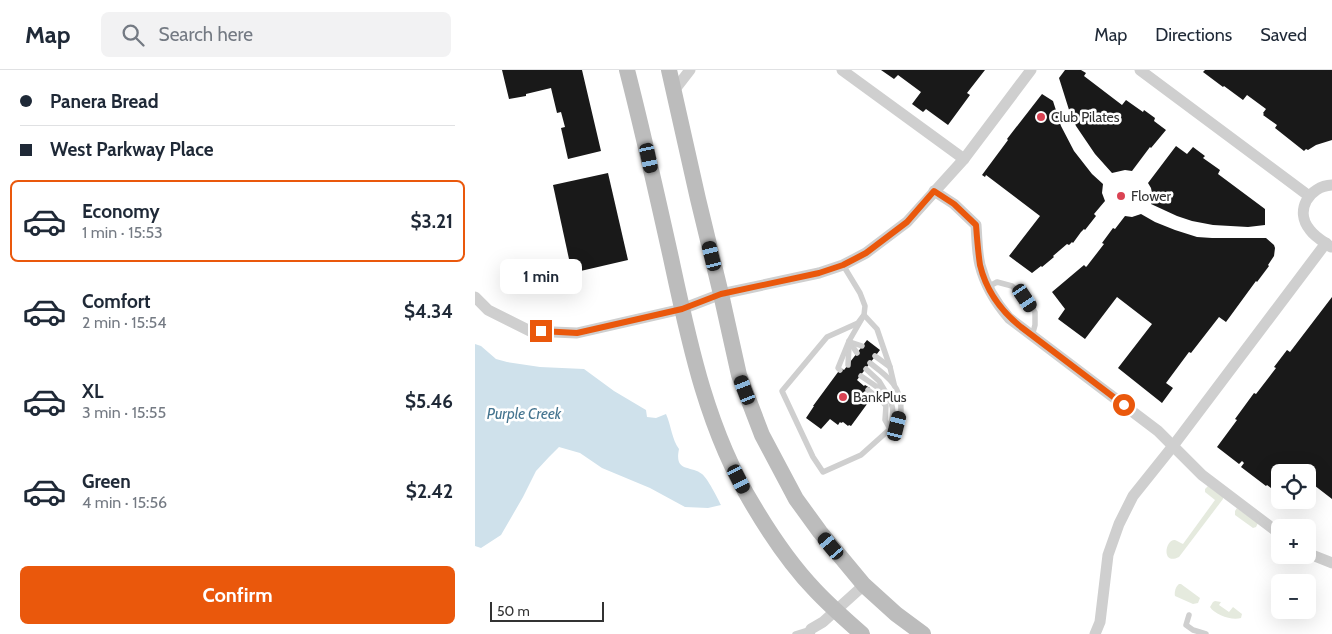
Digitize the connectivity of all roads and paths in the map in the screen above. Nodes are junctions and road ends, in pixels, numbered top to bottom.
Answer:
1 (627, 70) edge
2 (669, 70) edge
3 (691, 70) edge
4 (842, 70) edge
5 (1031, 70) edge
6 (1140, 70) edge
7 (673, 92) junction
8 (964, 160) junction
9 (1332, 185) edge
10 (934, 191) junction
11 (1309, 196) junction
12 (1329, 246) edge
13 (843, 265) junction
14 (988, 287) junction
15 (721, 294) junction
16 (475, 297) edge
17 (682, 309) junction
18 (864, 315) junction
19 (1032, 336) junction
20 (849, 341) junction
21 (862, 346) dead end
22 (857, 353) dead end
23 (875, 356) dead end
24 (853, 359) dead end
25 (870, 363) dead end
26 (848, 365) dead end
27 (890, 367) junction
28 (865, 369) dead end
29 (840, 370) dead end
30 (861, 376) dead end
31 (894, 384) junction
32 (868, 390) dead end
33 (887, 395) junction
34 (890, 429) junction
35 (1173, 446) junction
36 (1271, 527) edge
37 (1316, 557) edge
38 (1332, 563) edge
39 (864, 585) junction
40 (835, 610) junction
41 (1189, 615) dead end
42 (810, 631) edge
43 (795, 634) edge
44 (862, 634) edge
45 (923, 634) edge
46 (1095, 634) edge
47 (1205, 634) edge

1 - 17 street
2 - 7 street
3 - 7 street
4 - 8 street
5 - 8 street
6 - 11 street
7 - 15 street
8 - 10 street
9 - 11 street
10 - 13 street
10 - 14 street
11 - 12 street
12 - 35 street
13 - 15 street
13 - 18 lane
14 - 19 street
14 - 19 lane
15 - 17 street
15 - 39 street
16 - 17 street
17 - 40 street
18 - 20 lane
18 - 27 lane
18 - 34 lane
19 - 35 street
20 - 21 lane
20 - 22 lane
20 - 24 lane
20 - 26 lane
20 - 29 lane
23 - 27 lane
25 - 31 lane
27 - 31 lane
28 - 33 lane
30 - 33 lane
31 - 34 lane
32 - 34 lane
33 - 34 lane
35 - 36 street
35 - 46 street
37 - 38 street
39 - 40 street
39 - 45 street
40 - 42 street
40 - 44 street
41 - 47 lane
42 - 43 lane

